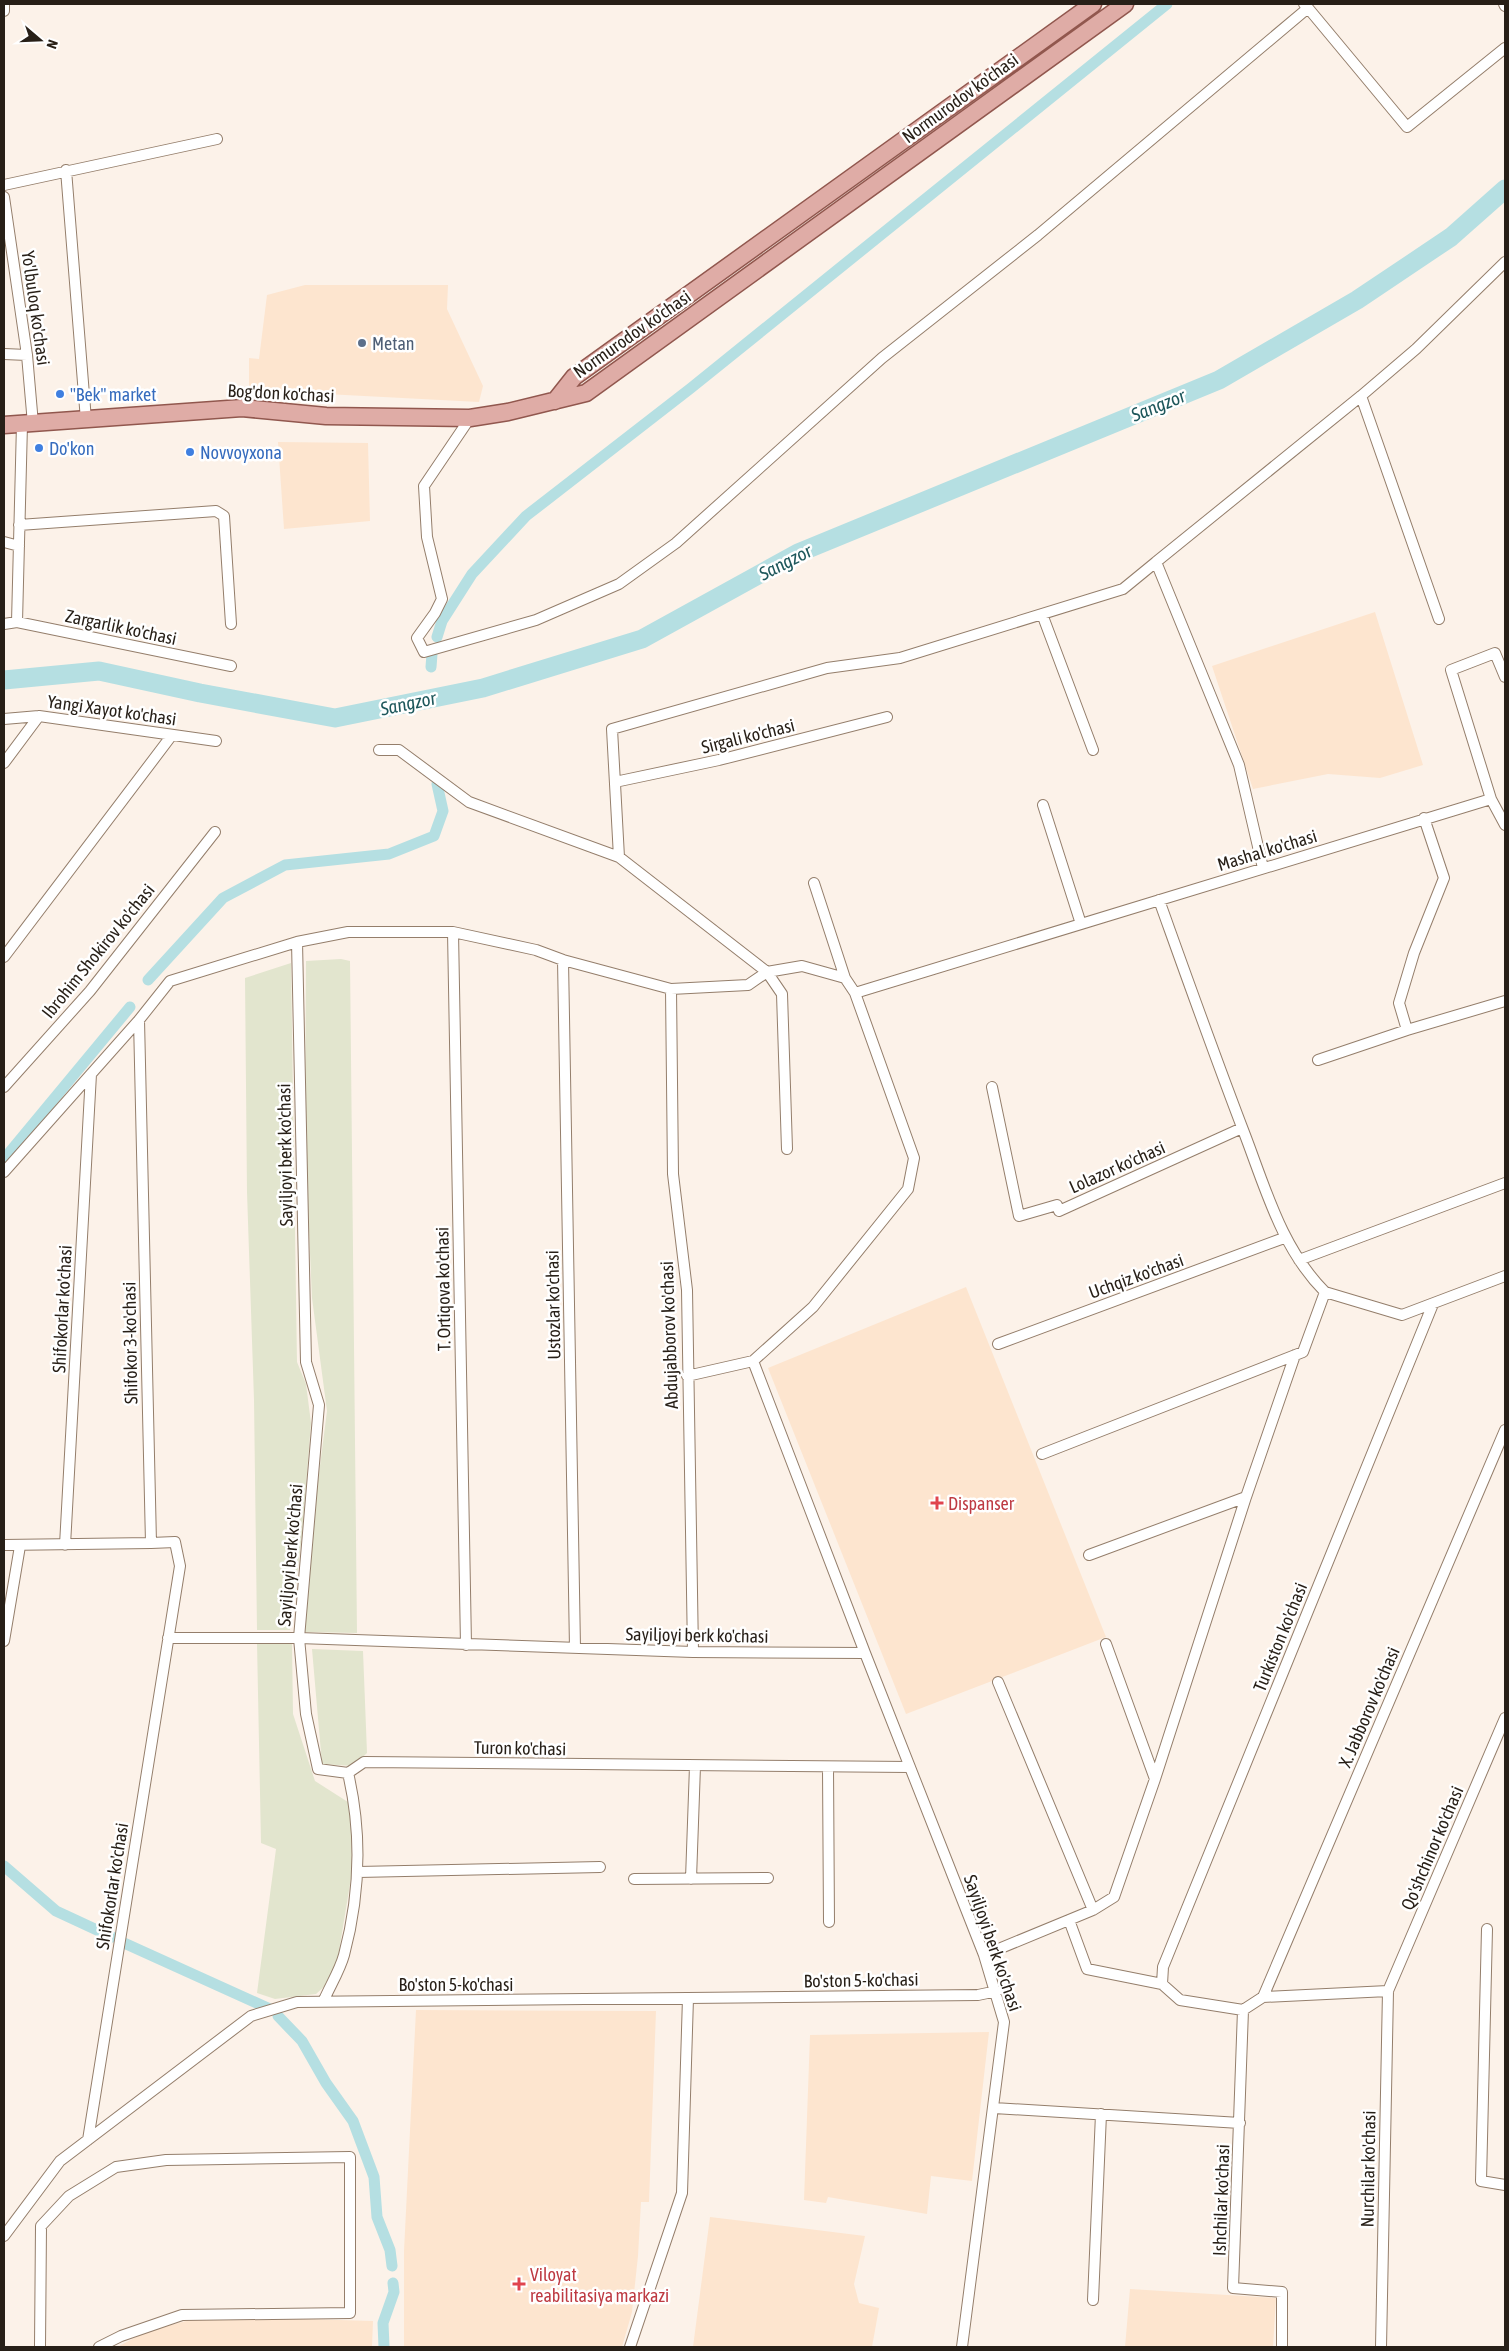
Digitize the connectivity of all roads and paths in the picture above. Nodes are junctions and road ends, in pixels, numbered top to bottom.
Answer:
1 (4, 4) edge
2 (1093, 4) edge
3 (1125, 4) edge
4 (1306, 6) edge
5 (4, 11) edge
6 (1505, 48) edge
7 (217, 139) dead end
8 (66, 170) junction
9 (4, 185) edge
10 (4, 197) edge
11 (1505, 262) edge
12 (4, 354) edge
13 (27, 355) junction
14 (1360, 396) junction
15 (555, 401) junction
16 (470, 418) junction
17 (86, 420) junction
18 (27, 424) junction
19 (4, 425) edge
20 (19, 525) junction
21 (4, 542) edge
22 (19, 546) junction
23 (1156, 562) junction
24 (1042, 614) junction
25 (1439, 619) dead end
26 (18, 622) junction
27 (4, 624) edge
28 (231, 624) dead end
29 (231, 666) dead end
30 (1505, 677) edge
31 (39, 716) junction
32 (887, 717) dead end
33 (4, 719) edge
34 (172, 735) junction
35 (216, 741) dead end
36 (379, 750) dead end
37 (1093, 750) dead end
38 (4, 763) edge
39 (615, 782) junction
40 (1491, 799) junction
41 (1043, 805) dead end
42 (1424, 818) junction
43 (1505, 825) edge
44 (215, 832) dead end
45 (619, 858) junction
46 (1263, 868) junction
47 (814, 883) dead end
48 (1159, 900) junction
49 (1081, 924) junction
50 (453, 932) junction
51 (297, 942) junction
52 (4, 958) edge
53 (563, 960) junction
54 (767, 972) junction
55 (845, 978) junction
56 (671, 989) junction
57 (855, 993) junction
58 (1505, 1001) edge
59 (139, 1020) junction
60 (1407, 1030) junction
61 (1318, 1060) dead end
62 (91, 1074) junction
63 (4, 1087) edge
64 (992, 1087) dead end
65 (1242, 1128) junction
66 (787, 1149) dead end
67 (4, 1172) edge
68 (1505, 1183) edge
69 (1284, 1238) junction
70 (1298, 1260) junction
71 (1505, 1276) edge
72 (1325, 1292) junction
73 (1433, 1304) junction
74 (998, 1344) dead end
75 (1295, 1355) junction
76 (753, 1361) junction
77 (687, 1376) junction
78 (1505, 1430) edge
79 (1042, 1454) dead end
80 (1246, 1497) junction
81 (151, 1543) junction
82 (4, 1545) edge
83 (65, 1545) junction
84 (20, 1546) junction
85 (1089, 1555) dead end
86 (168, 1638) junction
87 (299, 1638) junction
88 (4, 1641) edge
89 (1106, 1644) dead end
90 (466, 1645) junction
91 (575, 1648) junction
92 (693, 1652) junction
93 (864, 1653) junction
94 (998, 1682) dead end
95 (1505, 1718) edge
96 (695, 1766) junction
97 (910, 1767) junction
98 (828, 1768) junction
99 (348, 1773) junction
100 (1156, 1779) junction
101 (600, 1867) dead end
102 (358, 1872) junction
103 (691, 1878) junction
104 (768, 1878) dead end
105 (634, 1879) dead end
106 (1092, 1910) junction
107 (1069, 1920) junction
108 (829, 1922) dead end
109 (1486, 1929) dead end
110 (984, 1955) junction
111 (1162, 1984) junction
112 (997, 1991) junction
113 (1388, 1991) junction
114 (688, 1998) junction
115 (1263, 1998) junction
116 (324, 2000) junction
117 (1243, 2010) junction
118 (994, 2108) junction
119 (1101, 2114) junction
120 (1240, 2123) junction
121 (88, 2140) junction
122 (1505, 2185) edge
123 (4, 2236) edge
124 (1093, 2300) dead end
125 (40, 2347) edge
126 (99, 2347) edge
127 (630, 2347) edge
128 (962, 2347) edge
129 (1282, 2347) edge
130 (1381, 2347) edge

1 - 5 street
2 - 15 main road, Normurodov ko'chasi
3 - 15 main road, Normurodov ko'chasi
4 - 6 street
4 - 16 street
7 - 8 street
8 - 9 street
8 - 17 street
10 - 13 street, Yo'lbuloq ko'chasi
11 - 14 street
12 - 13 street
13 - 18 street, Yo'lbuloq ko'chasi
14 - 23 street
14 - 25 street
15 - 16 main road, Bog'don ko'chasi
16 - 17 main road, Bog'don ko'chasi
17 - 18 main road, Bog'don ko'chasi
18 - 19 main road, Bog'don ko'chasi
18 - 20 street, Yo'lbuloq ko'chasi
20 - 22 street, Yo'lbuloq ko'chasi
20 - 28 street
21 - 22 street
22 - 26 street, Yo'lbuloq ko'chasi
23 - 24 street
23 - 46 street
24 - 37 street
24 - 39 street
26 - 27 street, Zargarlik ko'chasi
26 - 29 street, Zargarlik ko'chasi
30 - 40 street
31 - 33 street, Yangi Xayot ko'chasi
31 - 34 street, Yangi Xayot ko'chasi
31 - 38 street
32 - 39 street, Sirgali ko'chasi
34 - 35 street, Yangi Xayot ko'chasi
34 - 52 street
36 - 45 street
39 - 45 street
40 - 42 street, Mashal ko'chasi
40 - 43 street
41 - 49 street
42 - 46 street, Mashal ko'chasi
42 - 60 street
44 - 63 street, Ibrohim Shokirov ko'chasi
45 - 54 street
46 - 48 street, Mashal ko'chasi
47 - 55 street
48 - 49 street, Mashal ko'chasi
48 - 65 street
49 - 57 street, Mashal ko'chasi
50 - 51 street
50 - 53 street
50 - 90 street, T. Ortiqova ko'chasi
51 - 59 street
51 - 87 street, Sayiljoyi berk ko'chasi
53 - 56 street
53 - 91 street, Ustozlar ko'chasi
54 - 55 street
54 - 56 street
54 - 66 street
55 - 57 street
56 - 77 street, Abdujabborov ko'chasi
57 - 76 street
58 - 60 street
59 - 62 street
59 - 81 street, Shifokor 3-ko'chasi
60 - 61 street
62 - 67 street
62 - 83 street, Shifokorlar ko'chasi
64 - 65 street, Lolazor ko'chasi
65 - 69 street
68 - 70 street
69 - 70 street
69 - 74 street, Uchqiz ko'chasi
70 - 72 street
71 - 73 street
72 - 73 street
72 - 75 street
73 - 111 street, Turkiston ko'chasi
75 - 79 street
75 - 80 street
76 - 77 street
76 - 93 street, Sayiljoyi berk ko'chasi
77 - 92 street, Abdujabborov ko'chasi
78 - 115 street, X. Jabborov ko'chasi
80 - 85 street
80 - 100 street
81 - 83 street
81 - 86 street
82 - 84 street
83 - 84 street
84 - 88 street
86 - 87 street
86 - 121 street, Shifokorlar ko'chasi
87 - 90 street, Sayiljoyi berk ko'chasi
87 - 99 street
89 - 100 street
90 - 91 street, Sayiljoyi berk ko'chasi
91 - 92 street, Sayiljoyi berk ko'chasi
92 - 93 street, Sayiljoyi berk ko'chasi
93 - 97 street, Sayiljoyi berk ko'chasi
94 - 106 street
95 - 113 street, Qo'shchinor ko'chasi
96 - 98 street, Turon ko'chasi
96 - 99 street, Turon ko'chasi
96 - 103 street
97 - 98 street, Turon ko'chasi
97 - 110 street, Sayiljoyi berk ko'chasi
98 - 108 street
99 - 102 street
100 - 106 street
101 - 102 street
102 - 116 street
103 - 104 street
103 - 105 street
106 - 107 street
107 - 110 street
107 - 111 street
109 - 122 street
110 - 112 street, Sayiljoyi berk ko'chasi
111 - 117 street
112 - 114 street, Bo'ston 5-ko'chasi
112 - 118 street, Sayiljoyi berk ko'chasi
113 - 115 street
113 - 130 street, Nurchilar ko'chasi
114 - 116 street, Bo'ston 5-ko'chasi
114 - 127 street
115 - 117 street
116 - 121 street, Bo'ston 5-ko'chasi
117 - 120 street, Ishchilar ko'chasi
118 - 119 street
118 - 128 street, Sayiljoyi berk ko'chasi
119 - 120 street
119 - 124 street
120 - 129 street, Ishchilar ko'chasi
121 - 123 street, Bo'ston 5-ko'chasi
125 - 126 street

